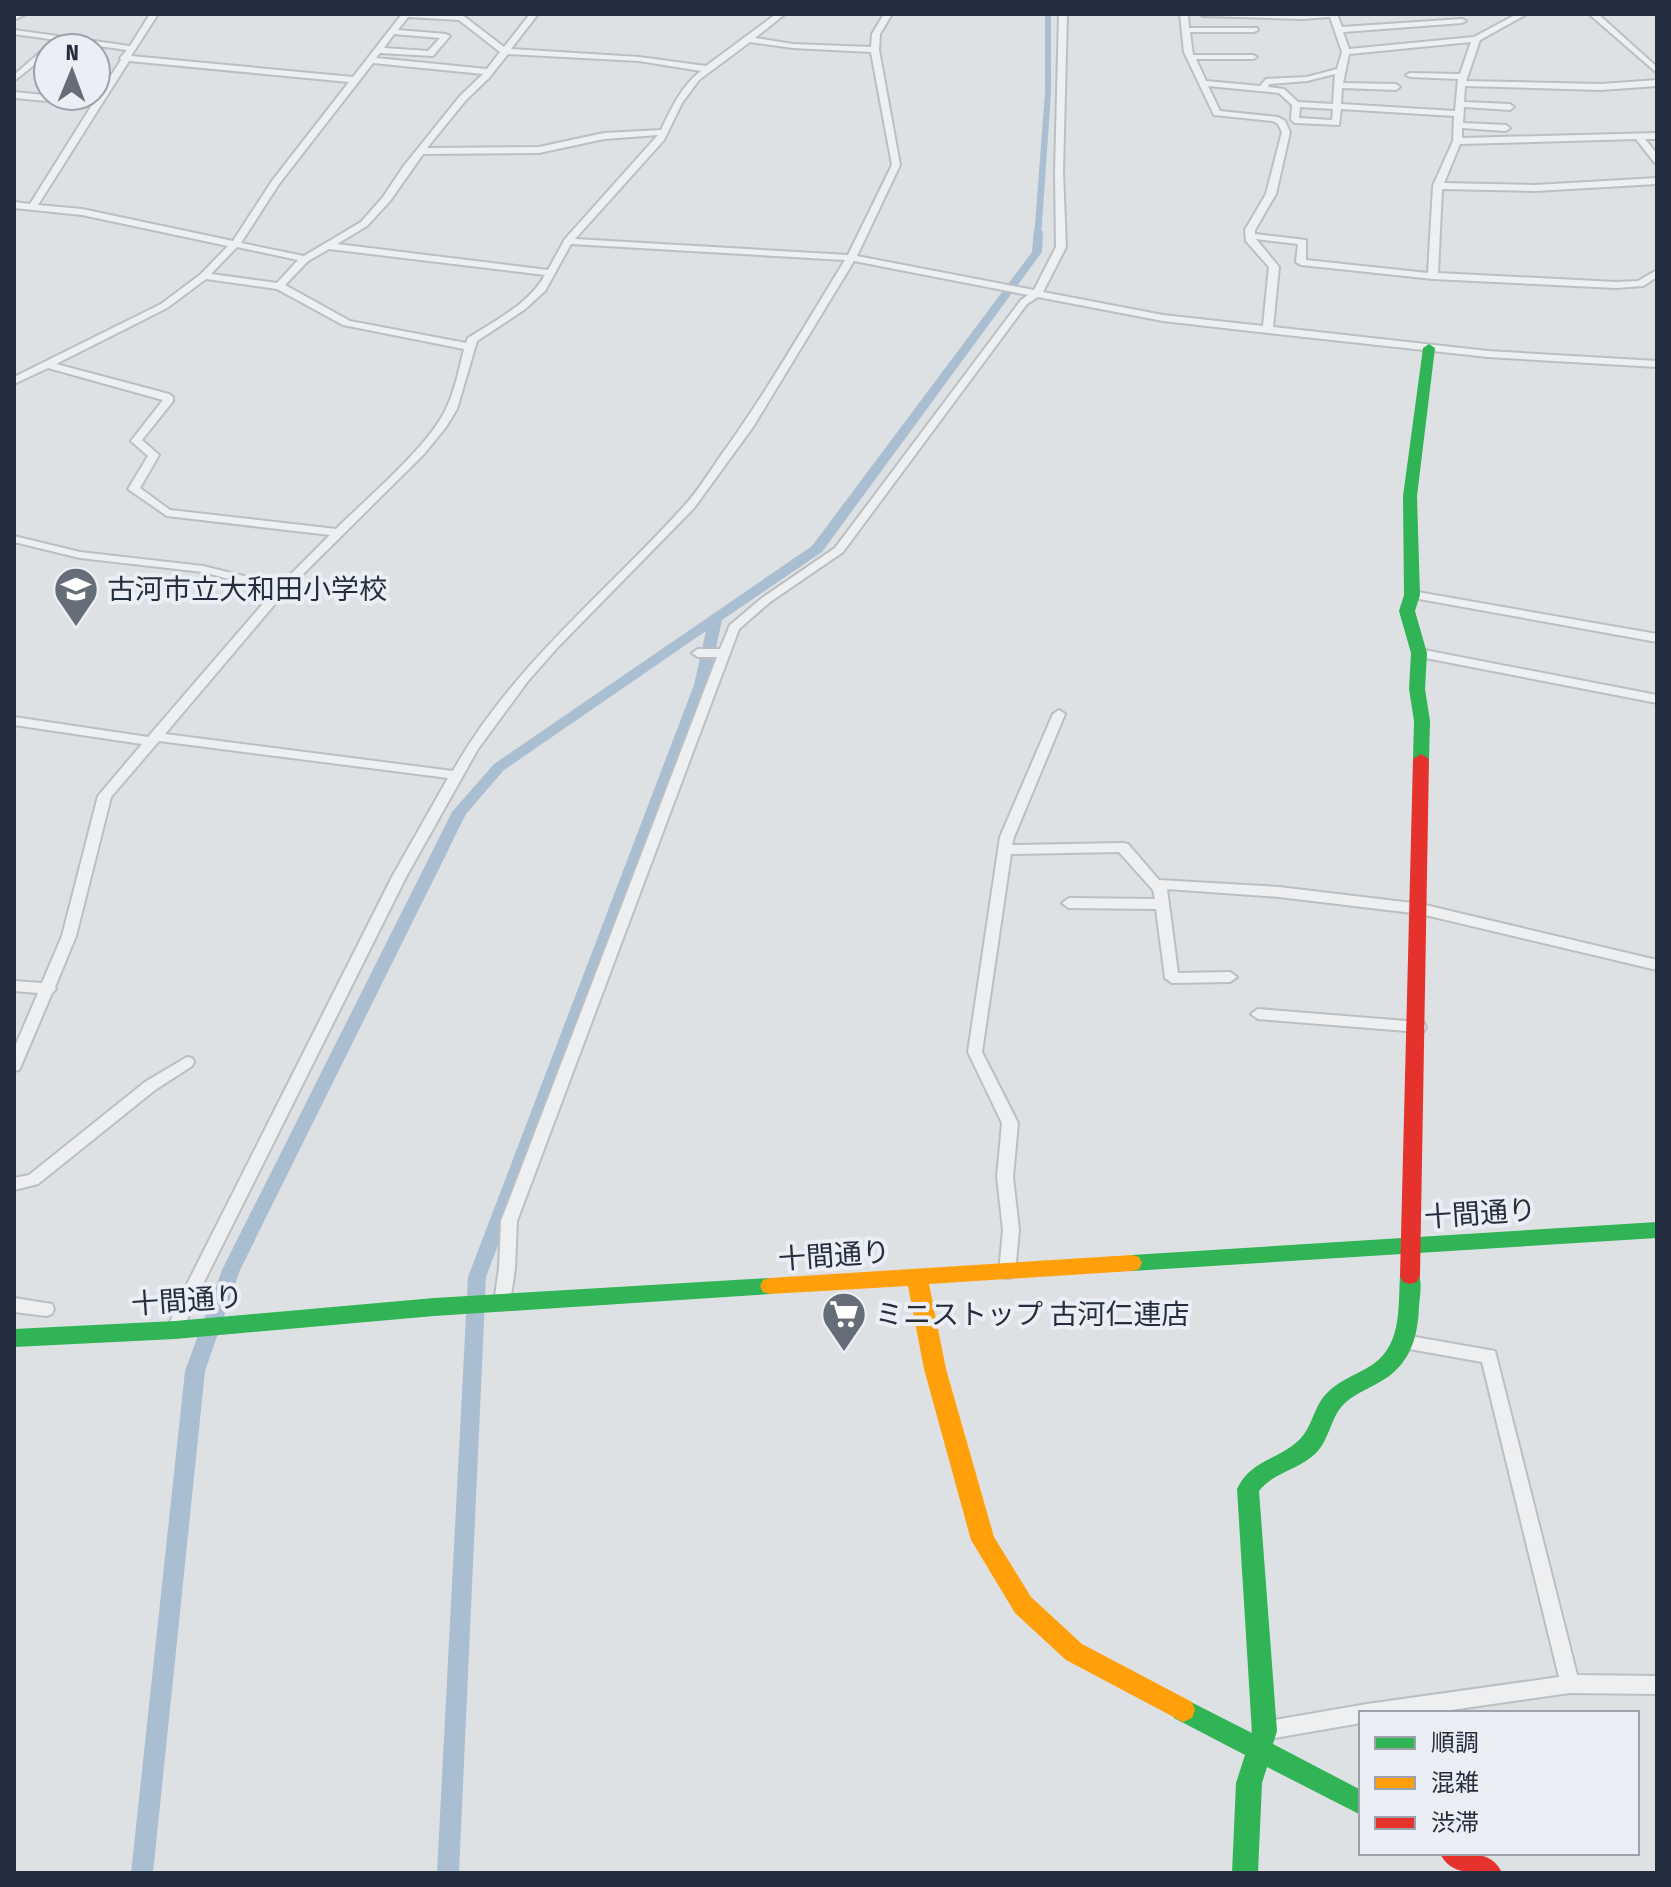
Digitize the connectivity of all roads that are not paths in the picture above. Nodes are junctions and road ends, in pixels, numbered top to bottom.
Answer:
1 (22, 14) edge
2 (154, 14) edge
3 (406, 14) edge
4 (534, 14) edge
5 (781, 14) edge
6 (888, 14) edge
7 (1063, 14) edge
8 (1184, 14) edge
9 (1203, 14) edge
10 (1333, 14) edge
11 (1523, 14) edge
12 (1614, 14) edge
13 (458, 16) edge
14 (1594, 16) edge
15 (14, 18) edge
16 (1460, 18) edge
17 (1186, 30) junction
18 (1254, 30) dead end
19 (1338, 30) junction
20 (14, 32) edge
21 (393, 32) junction
22 (27, 35) junction
23 (32, 36) edge
24 (749, 39) junction
25 (1476, 39) junction
26 (14, 46) edge
27 (112, 46) edge
28 (130, 48) junction
29 (379, 50) junction
30 (875, 50) junction
31 (504, 51) junction
32 (1346, 52) junction
33 (1191, 57) junction
34 (1253, 57) dead end
35 (124, 58) junction
36 (372, 60) junction
37 (32, 64) edge
38 (707, 69) junction
39 (1341, 70) junction
40 (1657, 71) edge
41 (489, 72) junction
42 (1410, 75) dead end
43 (112, 77) edge
44 (14, 79) edge
45 (357, 80) junction
46 (1462, 80) junction
47 (1204, 83) junction
48 (1657, 83) edge
49 (1339, 85) junction
50 (1396, 87) dead end
51 (1263, 89) junction
52 (1296, 104) junction
53 (1338, 106) junction
54 (1510, 107) dead end
55 (1459, 109) junction
56 (90, 112) edge
57 (1458, 125) junction
58 (1506, 128) dead end
59 (663, 132) junction
60 (1657, 136) edge
61 (1639, 137) junction
62 (1457, 141) junction
63 (421, 151) junction
64 (1657, 160) edge
65 (1657, 181) edge
66 (1438, 186) junction
67 (14, 205) edge
68 (33, 206) junction
69 (1250, 236) junction
70 (568, 241) junction
71 (236, 243) junction
72 (328, 246) junction
73 (851, 258) junction
74 (305, 259) junction
75 (551, 273) junction
76 (1657, 273) edge
77 (204, 276) junction
78 (1433, 276) junction
79 (279, 286) junction
80 (1038, 292) junction
81 (1268, 330) junction
82 (469, 347) junction
83 (1429, 348) junction
84 (1657, 364) edge
85 (49, 365) junction
86 (14, 381) edge
87 (339, 533) junction
88 (14, 539) edge
89 (282, 589) junction
90 (1412, 595) junction
91 (1657, 638) edge
92 (698, 653) dead end
93 (724, 653) junction
94 (1419, 653) junction
95 (1657, 699) edge
96 (1059, 714) dead end
97 (14, 721) edge
98 (154, 739) junction
99 (455, 775) junction
100 (1005, 850) junction
101 (1156, 884) junction
102 (1069, 903) dead end
103 (1162, 904) junction
104 (1421, 909) junction
105 (1657, 965) edge
106 (1230, 977) dead end
107 (14, 986) edge
108 (49, 989) junction
109 (1258, 1014) dead end
110 (1419, 1027) junction
111 (187, 1062) dead end
112 (14, 1066) edge
113 (14, 1184) edge
114 (1657, 1230) edge
115 (1413, 1246) junction
116 (1007, 1272) junction
117 (917, 1278) junction
118 (496, 1304) junction
119 (14, 1305) edge
120 (46, 1309) dead end
121 (184, 1330) junction
122 (14, 1338) edge
123 (1404, 1342) junction
124 (1570, 1684) junction
125 (1657, 1685) edge
126 (1381, 1711) edge
127 (1359, 1714) edge
128 (1260, 1739) junction
129 (1359, 1802) edge
130 (1457, 1855) edge
131 (1245, 1873) edge
132 (1489, 1873) edge

1 - 15 street
2 - 28 street
3 - 13 street
3 - 21 street
4 - 31 street
5 - 24 street
6 - 30 street
7 - 80 street
8 - 17 street
9 - 10 street
10 - 19 street
11 - 25 street
12 - 14 street
13 - 31 street
14 - 40 street
16 - 19 street
16 - 25 street
17 - 18 street
17 - 33 street
19 - 32 street
20 - 22 street
21 - 29 street
21 - 29 street
22 - 23 street
22 - 26 street
24 - 30 street
24 - 38 street
25 - 32 street
25 - 46 street
27 - 28 street
28 - 35 street
29 - 36 street
30 - 73 street
31 - 38 street
31 - 41 street
32 - 39 street
33 - 34 street
33 - 47 street
35 - 43 street
35 - 45 street
36 - 41 street
36 - 45 street
37 - 44 street
38 - 59 street
39 - 49 street
39 - 51 street
41 - 63 street
42 - 46 street
45 - 71 street
46 - 48 street
46 - 55 street
47 - 51 street
47 - 69 street
49 - 50 street
49 - 53 street
51 - 52 street
52 - 53 street
52 - 53 street
53 - 55 street
54 - 55 street
55 - 57 street
56 - 68 street
57 - 58 street
57 - 62 street
59 - 63 street
59 - 70 street
60 - 61 street
61 - 62 street
61 - 64 street
62 - 66 street
63 - 72 street
65 - 66 street
66 - 78 street
67 - 68 street
68 - 71 street
69 - 78 street
69 - 81 street
70 - 73 street
70 - 75 street
71 - 74 street
71 - 77 street
72 - 74 street
72 - 75 street
73 - 80 street
73 - 99 street
74 - 79 street
75 - 82 street
76 - 78 street
77 - 79 street
77 - 85 street
79 - 82 street
80 - 81 street
80 - 93 street
81 - 83 street
82 - 87 street
83 - 84 street
83 - 90 street
85 - 86 street
85 - 87 street
87 - 89 street
88 - 89 street
89 - 98 street
90 - 91 street
90 - 94 street
92 - 93 street
93 - 118 street
94 - 95 street
94 - 104 street
96 - 100 street
97 - 98 street
98 - 99 street
98 - 108 street
99 - 121 street
100 - 101 street
100 - 116 street
101 - 103 street
101 - 104 street
102 - 103 street
103 - 106 street
104 - 105 street
104 - 110 street
107 - 108 street
108 - 112 street
109 - 110 street
110 - 115 street
111 - 113 street
114 - 115 street, 十間通り
115 - 116 street, 十間通り
115 - 123 street
116 - 117 street, 十間通り
117 - 118 street, 十間通り
117 - 128 street
118 - 121 street, 十間通り
119 - 120 street
121 - 122 street, 十間通り
123 - 124 street
123 - 128 street
124 - 125 street
124 - 126 street
127 - 128 street
128 - 129 street
128 - 131 street
130 - 132 street

